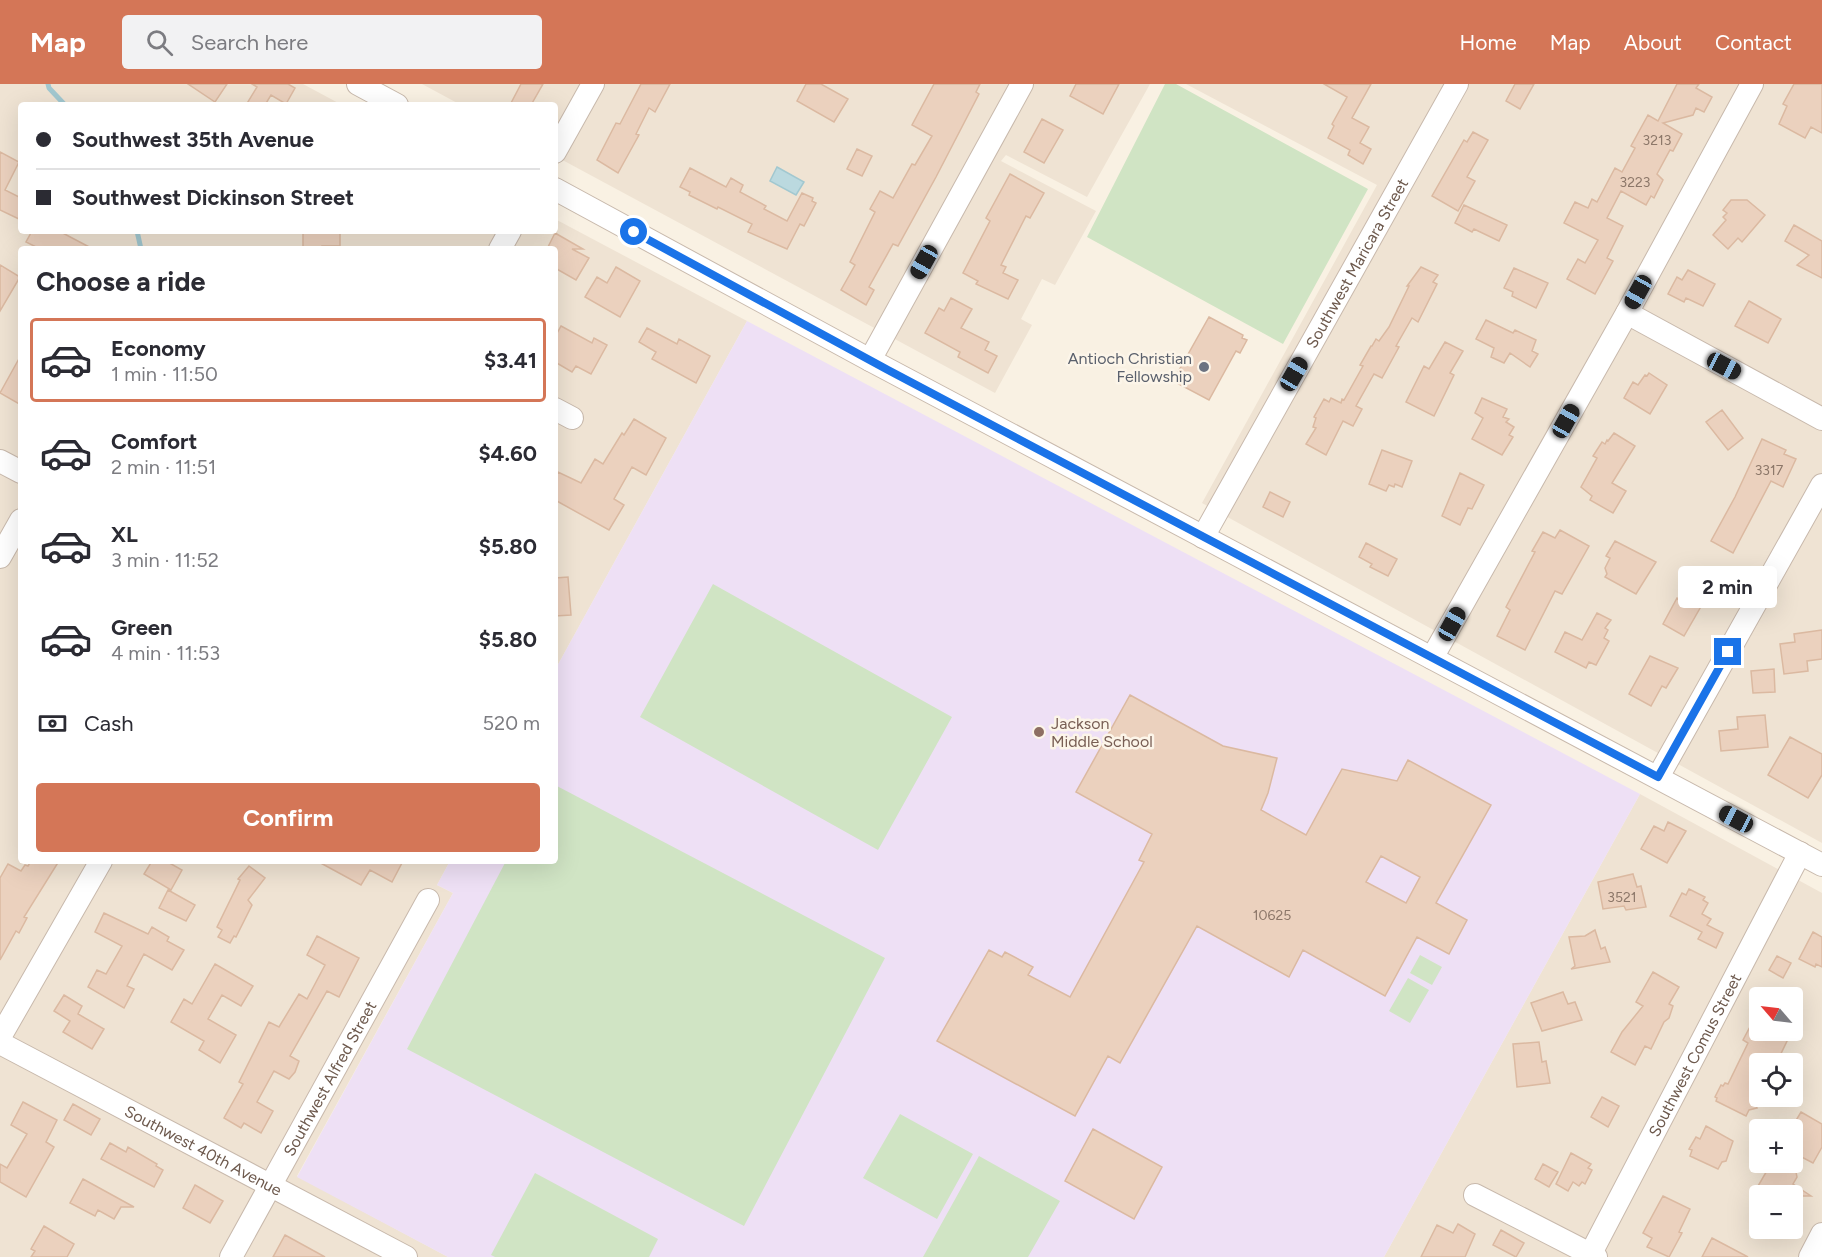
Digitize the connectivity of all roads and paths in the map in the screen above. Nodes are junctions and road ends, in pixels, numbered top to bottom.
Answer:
1 (358, 84) edge
2 (593, 84) edge
3 (1022, 84) edge
4 (1457, 84) edge
5 (1752, 84) edge
6 (391, 102) edge
7 (558, 147) edge
8 (558, 191) edge
9 (1627, 313) junction
10 (870, 360) junction
11 (1822, 419) edge
12 (0, 461) edge
13 (18, 470) edge
14 (1822, 485) edge
15 (18, 524) edge
16 (1203, 537) junction
17 (0, 557) edge
18 (1432, 658) junction
19 (1658, 777) junction
20 (1800, 853) junction
21 (99, 864) edge
22 (1822, 865) edge
23 (428, 900) dead end
24 (0, 1037) edge
25 (0, 1043) edge
26 (270, 1185) junction
27 (1475, 1195) dead end
28 (1822, 1234) edge
29 (1592, 1256) edge
30 (231, 1257) edge
31 (406, 1257) edge
32 (1810, 1257) edge

1 - 6 street
2 - 7 street
3 - 10 street
4 - 16 street, Southwest Maricara Street
5 - 9 street
8 - 10 street
9 - 11 street
9 - 18 street
10 - 16 street
12 - 13 street
14 - 19 street
15 - 17 street
16 - 18 street
18 - 19 street
19 - 20 street
20 - 22 street
20 - 29 street, Southwest Comus Street
21 - 24 street
23 - 26 street, Southwest Alfred Street
25 - 26 street, Southwest 40th Avenue
26 - 30 street, Southwest Alfred Street
26 - 31 street, Southwest 40th Avenue
27 - 29 street
28 - 32 street

